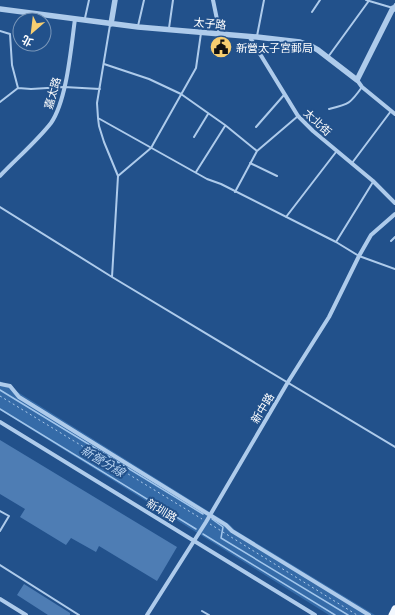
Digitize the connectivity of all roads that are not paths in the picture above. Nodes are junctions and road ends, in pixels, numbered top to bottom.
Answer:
1 (89, 0) edge
2 (115, 0) edge
3 (144, 0) edge
4 (173, 0) edge
5 (213, 0) edge
6 (264, 0) edge
7 (320, 0) edge
8 (367, 1) edge
9 (394, 7) edge
10 (0, 9) edge
11 (312, 12) dead end
12 (75, 19) junction
13 (85, 20) junction
14 (111, 24) junction
15 (138, 27) junction
16 (169, 30) junction
17 (0, 31) edge
18 (201, 33) junction
19 (220, 34) junction
20 (249, 36) junction
21 (257, 37) junction
22 (328, 57) junction
23 (104, 64) junction
24 (358, 80) junction
25 (64, 87) junction
26 (362, 87) junction
27 (18, 88) junction
28 (100, 89) junction
29 (181, 94) junction
30 (284, 95) junction
31 (0, 102) edge
32 (329, 109) dead end
33 (391, 110) junction
34 (208, 114) junction
35 (395, 114) edge
36 (298, 116) junction
37 (98, 118) junction
38 (225, 125) junction
39 (256, 127) dead end
40 (194, 137) dead end
41 (151, 148) junction
42 (257, 151) junction
43 (337, 151) junction
44 (250, 163) junction
45 (352, 164) junction
46 (196, 172) junction
47 (0, 176) edge
48 (118, 176) junction
49 (277, 176) dead end
50 (373, 181) junction
51 (235, 192) junction
52 (395, 203) edge
53 (0, 207) edge
54 (395, 214) edge
55 (286, 217) junction
56 (395, 237) edge
57 (391, 241) dead end
58 (336, 242) junction
59 (359, 256) junction
60 (395, 269) edge
61 (112, 277) junction
62 (288, 382) junction
63 (0, 384) edge
64 (0, 422) edge
65 (395, 447) edge
66 (0, 511) edge
67 (210, 515) junction
68 (0, 531) edge
69 (194, 540) junction
70 (0, 565) edge
71 (0, 599) edge
72 (395, 609) edge
73 (202, 611) dead end
74 (26, 615) edge
75 (79, 615) edge
76 (148, 615) edge
77 (209, 615) edge
78 (315, 615) edge
79 (369, 615) edge
80 (392, 615) edge

1 - 13 lane
2 - 14 street
3 - 15 lane
4 - 16 lane
5 - 19 street
6 - 21 lane
7 - 11 lane
8 - 9 lane
8 - 22 lane
9 - 24 street
10 - 12 street, 太子路
12 - 13 street, 太子路
12 - 25 street, 嘉太路
13 - 14 street, 太子路
14 - 15 street, 太子路
14 - 23 lane
15 - 16 street, 太子路
16 - 18 street, 太子路
17 - 27 lane
18 - 19 street, 太子路
18 - 29 lane
19 - 20 street, 太子路
20 - 21 street, 太子路
20 - 30 street, 太北街
21 - 22 street, 太子路
22 - 24 street, 太子路
23 - 28 lane
23 - 29 lane
24 - 26 street, 太子路
25 - 27 lane
25 - 28 lane
25 - 47 street, 嘉太路
26 - 32 lane
26 - 33 street, 太子路
27 - 31 lane
28 - 37 lane
29 - 34 lane
29 - 41 lane
30 - 36 street, 太北街
30 - 39 lane
33 - 35 street, 太子路
33 - 45 lane
34 - 38 lane
34 - 40 lane
36 - 42 lane
36 - 43 street, 太北街
37 - 41 lane
37 - 48 lane
38 - 42 lane
38 - 46 lane
41 - 46 lane
41 - 48 lane
42 - 44 lane
43 - 45 street, 太北街
43 - 55 lane
44 - 49 lane
44 - 51 lane
45 - 50 street, 太北街
46 - 51 lane
48 - 61 lane
50 - 52 street, 太北街
50 - 58 lane
51 - 55 lane
53 - 61 lane
54 - 59 street, 新中路
55 - 58 lane
56 - 57 lane
58 - 59 lane
59 - 60 lane
59 - 62 street, 新中路
61 - 62 lane
62 - 65 lane
62 - 67 street, 新中路
63 - 67 street
64 - 69 street, 新圳路
66 - 68 lane
67 - 69 street, 新中路
67 - 79 street
69 - 76 street, 新中路
69 - 78 street, 新圳路
70 - 75 lane
71 - 74 street
72 - 80 main road
73 - 77 lane

